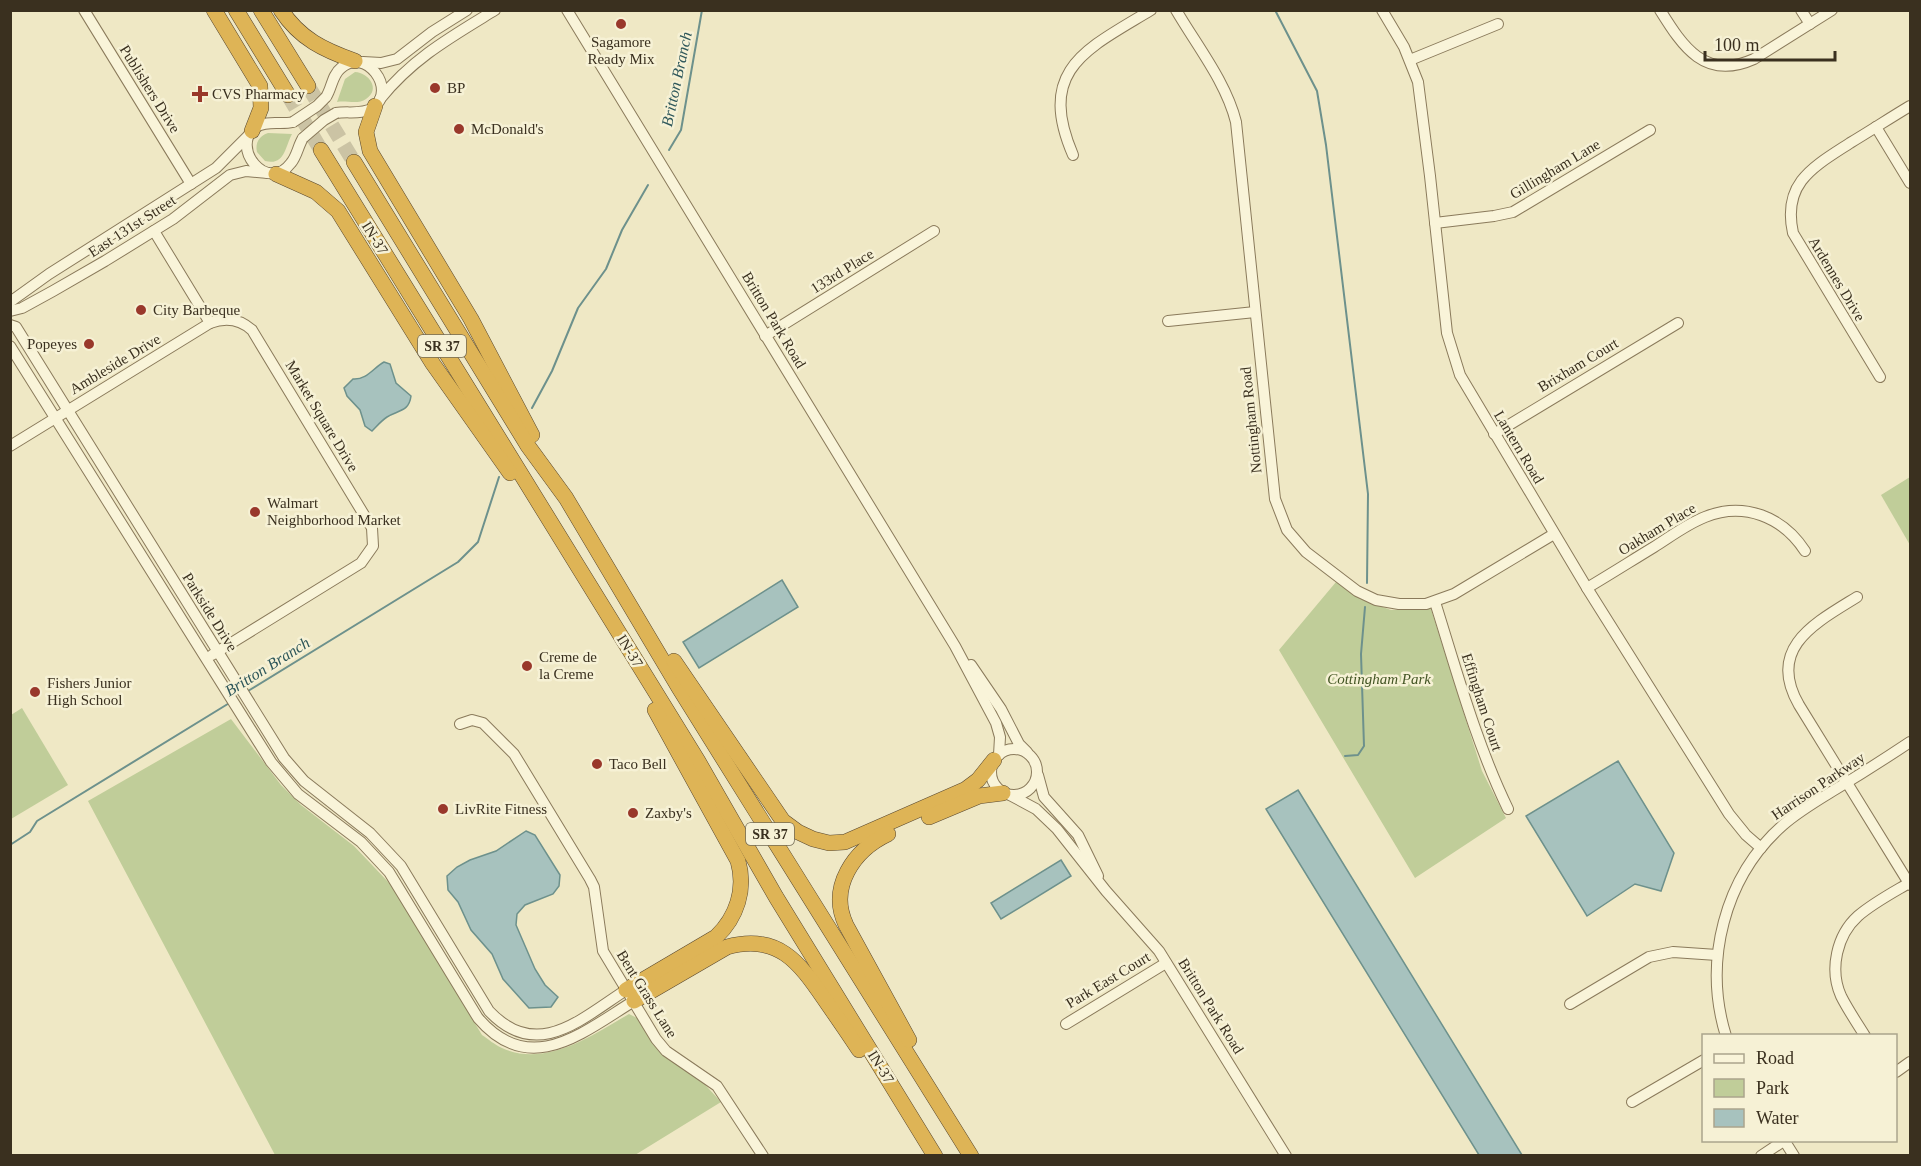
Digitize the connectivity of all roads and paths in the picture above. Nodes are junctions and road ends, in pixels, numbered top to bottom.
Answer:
1 (84, 10) edge
2 (214, 10) edge
3 (236, 10) edge
4 (261, 10) edge
5 (282, 10) edge
6 (466, 10) edge
7 (495, 10) edge
8 (567, 10) edge
9 (1151, 10) edge
10 (1176, 10) edge
11 (1382, 10) edge
12 (1660, 10) edge
13 (1801, 10) edge
14 (1832, 10) edge
15 (1497, 24) dead end
16 (1810, 24) junction
17 (1410, 60) junction
18 (358, 62) junction
19 (308, 86) tunnel mouth
20 (288, 95) tunnel mouth
21 (378, 102) junction
22 (1911, 106) edge
23 (1876, 127) junction
24 (1650, 130) dead end
25 (251, 133) junction
26 (321, 150) tunnel mouth
27 (1073, 155) dead end
28 (354, 162) tunnel mouth
29 (272, 174) junction
30 (1911, 183) edge
31 (191, 184) junction
32 (1435, 223) junction
33 (154, 231) junction
34 (934, 231) dead end
35 (10, 302) edge
36 (10, 311) edge
37 (1255, 312) junction
38 (238, 321) joint
39 (1168, 321) dead end
40 (210, 323) junction
41 (1678, 323) dead end
42 (10, 325) edge
43 (765, 336) junction
44 (10, 346) edge
45 (1880, 377) dead end
46 (68, 411) junction
47 (56, 418) junction
48 (1494, 434) junction
49 (10, 446) edge
50 (566, 498) junction
51 (1554, 534) junction
52 (563, 542) junction
53 (1805, 551) dead end
54 (603, 558) junction
55 (1587, 588) junction
56 (1857, 597) dead end
57 (1435, 602) junction
58 (621, 637) junction
59 (956, 646) junction
60 (217, 652) junction
61 (207, 659) junction
62 (460, 724) dead end
63 (1911, 742) edge
64 (1029, 754) junction
65 (996, 757) junction
66 (1038, 774) junction
67 (1847, 782) junction
68 (1007, 794) junction
69 (1508, 809) dead end
70 (1761, 848) junction
71 (1099, 882) junction
72 (1910, 884) edge
73 (1717, 955) junction
74 (1166, 963) junction
75 (630, 996) junction
76 (1570, 1004) dead end
77 (1066, 1024) dead end
78 (1726, 1034) edge
79 (1864, 1034) edge
80 (1702, 1061) edge
81 (1911, 1062) edge
82 (1897, 1071) edge
83 (1632, 1102) dead end
84 (942, 1107) junction
85 (920, 1132) junction
86 (1783, 1142) edge
87 (1786, 1142) edge
88 (763, 1155) edge
89 (934, 1155) edge
90 (971, 1155) edge
91 (1286, 1155) edge
92 (1761, 1155) edge
93 (1794, 1155) edge

1 - 31 street, Publishers Drive
2 - 25 highway
3 - 20 highway
4 - 19 highway
5 - 18 highway
6 - 18 street
7 - 21 street
8 - 43 street, Britton Park Road
9 - 27 street
10 - 37 street, Nottingham Road
11 - 17 street, Lantern Road
12 - 16 street
13 - 16 street
14 - 16 street
15 - 17 street
17 - 32 street, Lantern Road
18 - 21 street
18 - 25 street, bridge
21 - 29 street, bridge
21 - 50 highway
22 - 23 street, Ardennes Drive
23 - 30 street
23 - 45 street, Ardennes Drive
24 - 32 street, Gillingham Lane
25 - 29 street
25 - 31 street, East 131st Street
26 - 52 highway, IN-37 / SR 37
28 - 50 highway, IN-37 / SR 37
29 - 33 street, East 131st Street
29 - 52 highway
31 - 35 street, East 131st Street
32 - 48 street, Lantern Road
33 - 36 street, East 131st Street
33 - 40 street
34 - 43 street, 133rd Place
37 - 39 street
37 - 57 street, Nottingham Road
38 - 40 street, Ambleside Drive
38 - 60 street, Market Square Drive
40 - 46 street, Ambleside Drive
41 - 48 street, Brixham Court
42 - 46 street, Parkside Drive
43 - 59 street, Britton Park Road
44 - 47 street, Parkside Drive
46 - 47 street, Ambleside Drive
46 - 60 street, Parkside Drive
47 - 49 street, Ambleside Drive
47 - 61 street, Parkside Drive
48 - 51 street, Lantern Road
50 - 54 highway, IN-37 / SR 37
51 - 55 street, Lantern Road
51 - 57 street, Nottingham Road
52 - 58 highway, IN-37 / SR 37
53 - 55 street, Oakham Place
54 - 65 highway
54 - 84 highway, IN-37 / SR 37
55 - 70 street, Lantern Road
56 - 67 street
57 - 69 street, Effingham Court
58 - 75 highway
58 - 85 highway, IN-37 / SR 37
59 - 64 street, Britton Park Road
59 - 65 street, Britton Park Road
60 - 61 street, Market Square Drive
60 - 75 street, Parkside Drive
61 - 75 street, Parkside Drive
62 - 75 street, Bent Grass Lane
63 - 67 street, Harrison Parkway
64 - 65 street
64 - 66 street
65 - 68 street
66 - 68 street
66 - 71 street, Britton Park Road
67 - 70 street, Harrison Parkway
67 - 72 street
68 - 71 street, Britton Park Road
68 - 84 highway
70 - 73 street, Harrison Parkway
71 - 74 street, Britton Park Road
72 - 79 street
73 - 76 street
73 - 78 street, Harrison Parkway
74 - 77 street, Park East Court
74 - 91 street, Britton Park Road
75 - 85 highway
75 - 88 street, Bent Grass Lane
80 - 83 street
81 - 82 street
84 - 90 highway, IN-37 / SR 37
85 - 89 highway, IN-37 / SR 37
86 - 92 street
87 - 93 street

